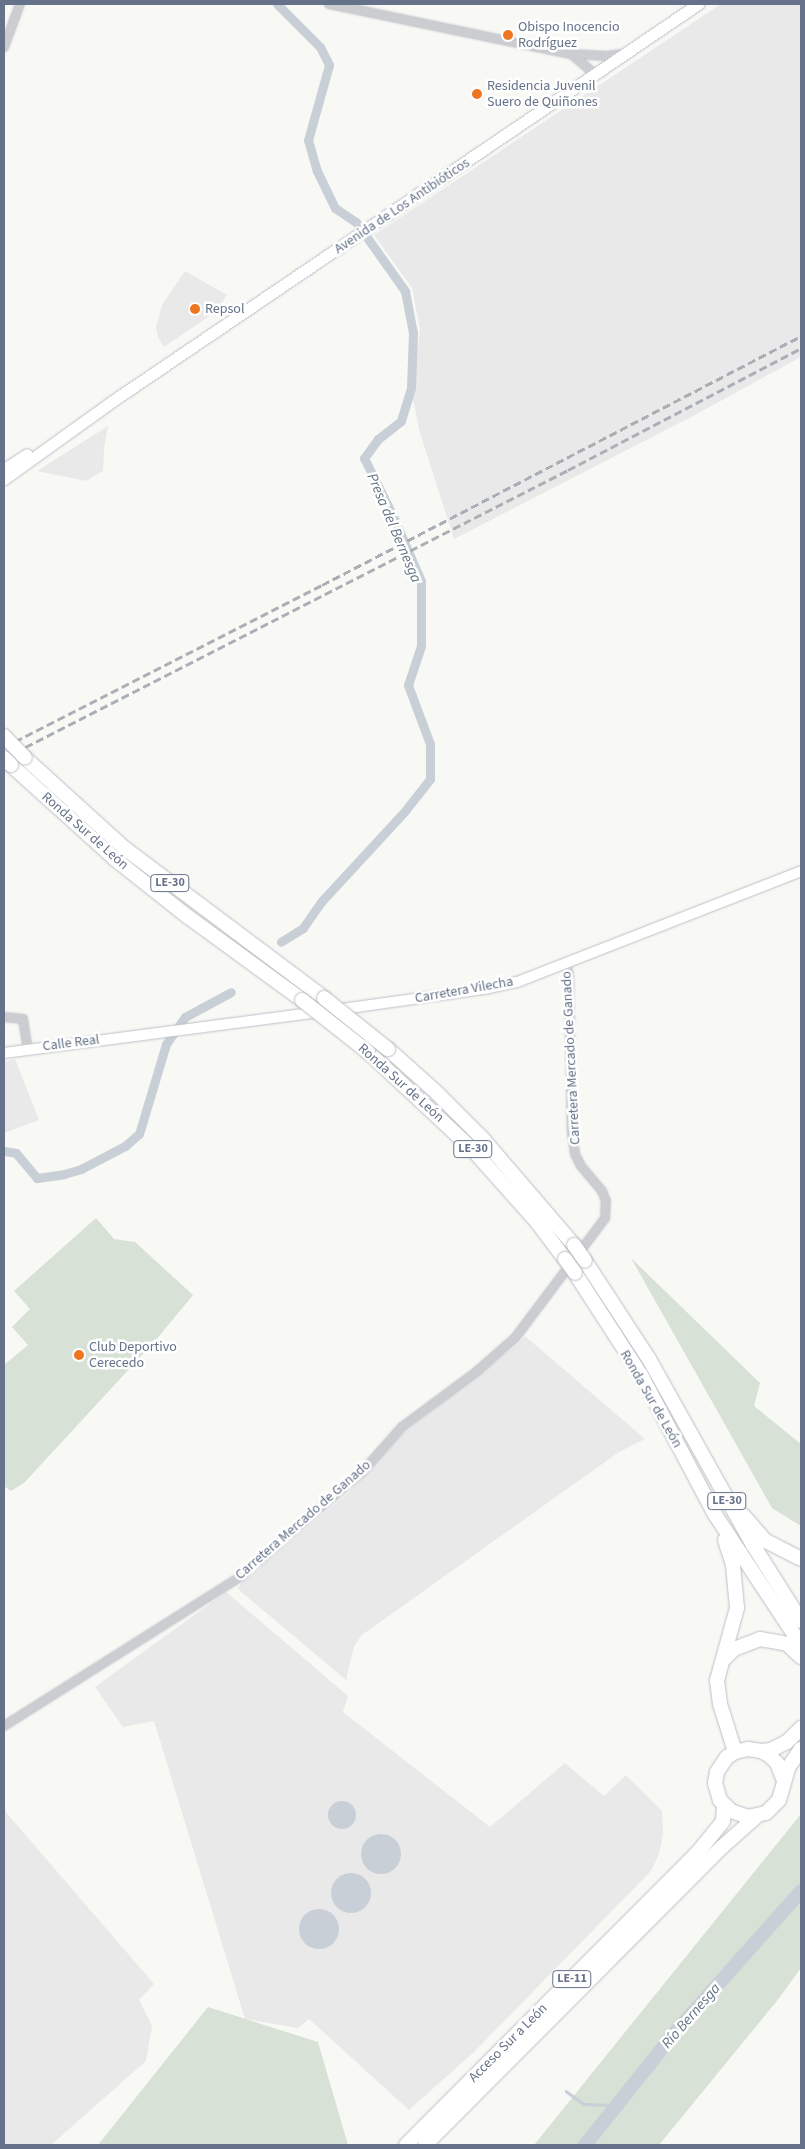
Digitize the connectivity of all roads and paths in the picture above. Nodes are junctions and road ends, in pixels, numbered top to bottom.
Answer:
1 (20, 4) edge
2 (328, 4) edge
3 (698, 4) edge
4 (4, 47) edge
5 (626, 53) junction
6 (571, 54) junction
7 (595, 74) junction
8 (105, 407) junction
9 (4, 469) edge
10 (4, 478) edge
11 (4, 736) edge
12 (8, 762) edge
13 (801, 871) edge
14 (566, 964) junction
15 (4, 1018) edge
16 (139, 1035) joint
17 (28, 1049) junction
18 (4, 1053) edge
19 (660, 1377) junction
20 (714, 1513) junction
21 (801, 1559) edge
22 (801, 1620) edge
23 (801, 1645) edge
24 (801, 1657) edge
25 (720, 1665) junction
26 (4, 1726) edge
27 (801, 1728) edge
28 (801, 1749) edge
29 (748, 1751) junction
30 (784, 1781) junction
31 (724, 1806) junction
32 (757, 1816) junction
33 (406, 2145) edge
34 (425, 2145) edge

1 - 4 street
2 - 6 street
3 - 5 main road, Avenida de Los Antibióticos
5 - 6 street
5 - 7 main road, Avenida de Los Antibióticos
6 - 7 street
7 - 8 main road, Avenida de Los Antibióticos
8 - 9 main road, Avenida de Los Antibióticos
8 - 10 main road, Avenida de Los Antibióticos
11 - 19 highway, Ronda Sur de León / LE-30, bridge
12 - 20 highway, Ronda Sur de León / LE-30, bridge
13 - 14 street, Carretera Vilecha
14 - 16 street, Carretera Vilecha
14 - 26 street, Carretera Mercado de Ganado
15 - 17 street
16 - 17 street, Calle Real
17 - 18 street, Calle Real
19 - 21 highway
19 - 22 highway, Ronda Sur de León / LE-30
20 - 23 highway, Ronda Sur de León / LE-30
20 - 25 highway
24 - 25 highway
25 - 29 highway
27 - 29 highway
28 - 30 highway
29 - 30 highway
29 - 31 highway
30 - 32 highway, LE-11
31 - 32 highway
31 - 33 highway, Acceso Sur a León / LE-11
32 - 34 highway, Acceso Sur a León / LE-11

